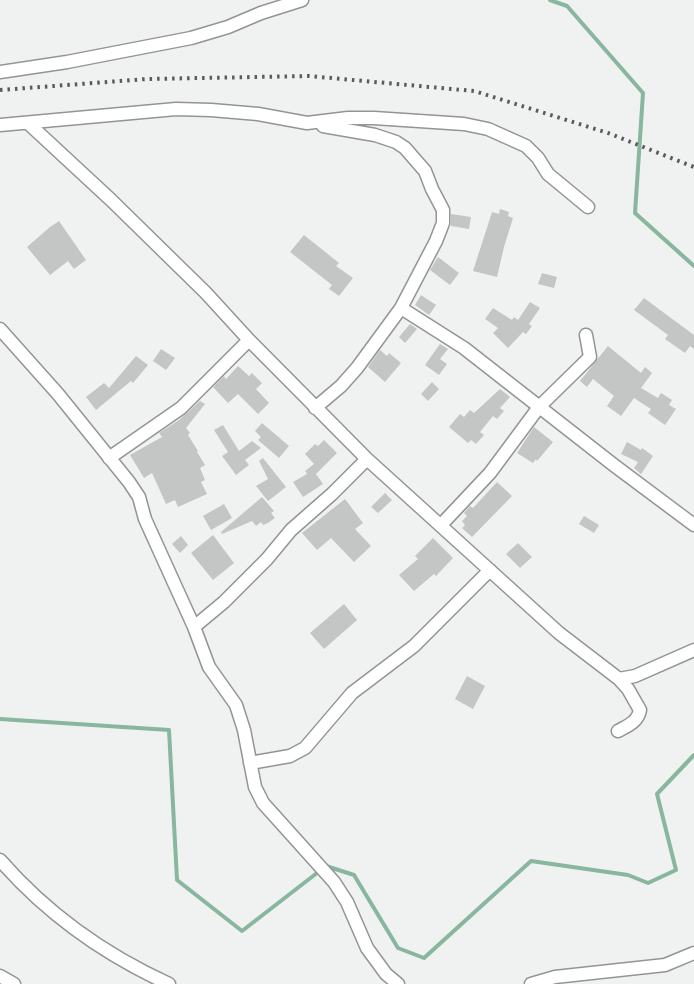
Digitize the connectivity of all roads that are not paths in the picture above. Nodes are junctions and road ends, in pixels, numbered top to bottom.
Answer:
1 (302, 0) edge
2 (0, 72) edge
3 (307, 123) junction
4 (29, 124) junction
5 (0, 125) edge
6 (588, 208) dead end
7 (401, 308) junction
8 (0, 329) edge
9 (586, 334) dead end
10 (249, 340) junction
11 (539, 407) junction
12 (316, 408) junction
13 (108, 458) junction
14 (367, 459) junction
15 (441, 524) junction
16 (694, 525) edge
17 (490, 570) junction
18 (194, 627) junction
19 (694, 650) edge
20 (619, 679) junction
21 (618, 732) dead end
22 (250, 762) junction
23 (0, 860) edge
24 (694, 953) edge
25 (0, 976) edge
26 (14, 984) edge
27 (169, 984) edge
28 (398, 984) edge
29 (531, 984) edge

1 - 2 street
3 - 4 street
3 - 6 street
3 - 7 street
4 - 5 street
4 - 10 street
7 - 11 street
7 - 12 street
8 - 13 street
9 - 11 street
10 - 12 street
10 - 13 street
11 - 15 street
11 - 16 street
12 - 14 street
13 - 18 street
14 - 15 street
14 - 18 street
15 - 17 street
17 - 20 street
17 - 22 street
18 - 22 street
19 - 20 street
20 - 21 street
22 - 28 street
23 - 27 street
24 - 29 street
25 - 26 street

